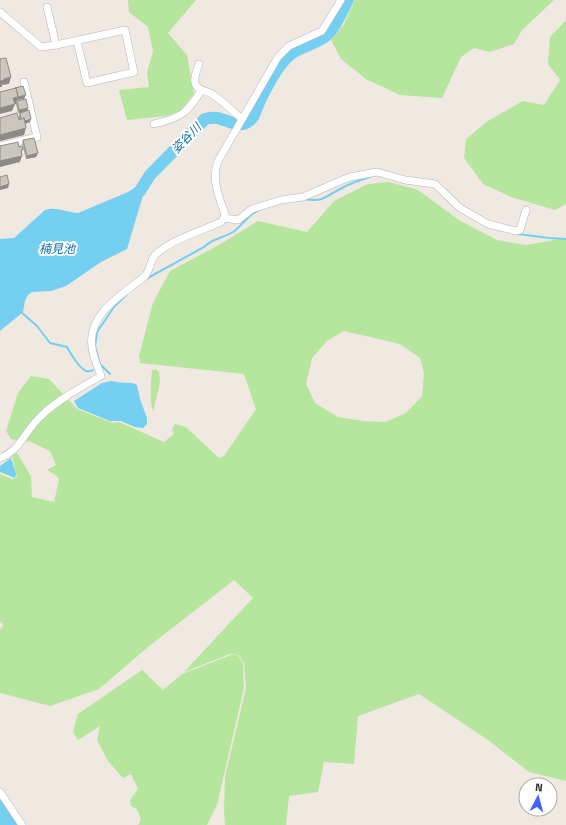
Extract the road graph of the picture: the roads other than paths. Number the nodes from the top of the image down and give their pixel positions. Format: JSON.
{"nodes":[{"id":1,"x":341,"y":0,"type":"edge"},
{"id":2,"x":48,"y":7,"type":"dead end"},
{"id":3,"x":0,"y":12,"type":"edge"},
{"id":4,"x":77,"y":41,"type":"junction"},
{"id":5,"x":56,"y":45,"type":"junction"},
{"id":6,"x":199,"y":64,"type":"dead end"},
{"id":7,"x":24,"y":82,"type":"dead end"},
{"id":8,"x":202,"y":91,"type":"junction"},
{"id":9,"x":241,"y":120,"type":"junction"},
{"id":10,"x":154,"y":124,"type":"dead end"},
{"id":11,"x":0,"y":146,"type":"edge"},
{"id":12,"x":526,"y":210,"type":"dead end"},
{"id":13,"x":224,"y":218,"type":"junction"},
{"id":14,"x":0,"y":458,"type":"edge"},
{"id":15,"x":0,"y":792,"type":"edge"},
{"id":16,"x":22,"y":825,"type":"edge"}],
"edges":[{"from":1,"to":9,"type":"street"},
{"from":2,"to":5,"type":"street"},
{"from":3,"to":5,"type":"street"},
{"from":4,"to":4,"type":"street"},
{"from":4,"to":5,"type":"street"},
{"from":6,"to":8,"type":"street"},
{"from":7,"to":11,"type":"street"},
{"from":8,"to":9,"type":"street"},
{"from":8,"to":10,"type":"street"},
{"from":9,"to":13,"type":"street"},
{"from":12,"to":13,"type":"street"},
{"from":13,"to":14,"type":"street"},
{"from":15,"to":16,"type":"street"}]}
